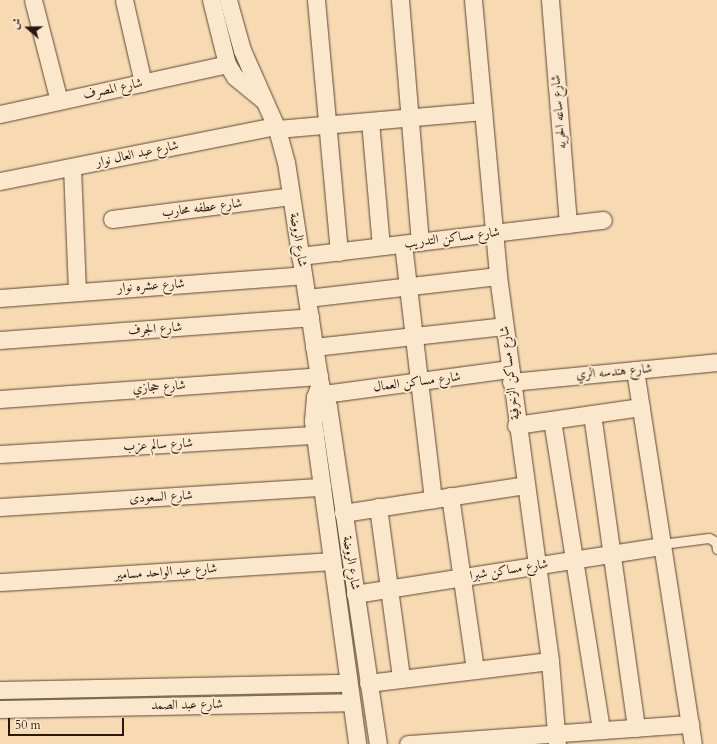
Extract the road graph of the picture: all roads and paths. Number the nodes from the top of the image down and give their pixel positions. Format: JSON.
{"nodes":[{"id":1,"x":33,"y":0,"type":"edge"},
{"id":2,"x":124,"y":0,"type":"edge"},
{"id":3,"x":211,"y":0,"type":"edge"},
{"id":4,"x":228,"y":0,"type":"edge"},
{"id":5,"x":316,"y":0,"type":"edge"},
{"id":6,"x":400,"y":0,"type":"edge"},
{"id":7,"x":473,"y":0,"type":"edge"},
{"id":8,"x":550,"y":0,"type":"edge"},
{"id":9,"x":227,"y":64,"type":"junction"},
{"id":10,"x":144,"y":83,"type":"junction"},
{"id":11,"x":262,"y":99,"type":"junction"},
{"id":12,"x":59,"y":101,"type":"junction"},
{"id":13,"x":483,"y":111,"type":"junction"},
{"id":14,"x":0,"y":114,"type":"edge"},
{"id":15,"x":410,"y":117,"type":"junction"},
{"id":16,"x":370,"y":121,"type":"junction"},
{"id":17,"x":328,"y":125,"type":"junction"},
{"id":18,"x":276,"y":128,"type":"junction"},
{"id":19,"x":72,"y":167,"type":"junction"},
{"id":20,"x":0,"y":181,"type":"edge"},
{"id":21,"x":291,"y":196,"type":"junction"},
{"id":22,"x":112,"y":219,"type":"dead end"},
{"id":23,"x":603,"y":220,"type":"dead end"},
{"id":24,"x":568,"y":224,"type":"junction"},
{"id":25,"x":494,"y":233,"type":"junction"},
{"id":26,"x":420,"y":242,"type":"junction"},
{"id":27,"x":402,"y":244,"type":"junction"},
{"id":28,"x":381,"y":246,"type":"junction"},
{"id":29,"x":339,"y":252,"type":"junction"},
{"id":30,"x":300,"y":256,"type":"junction"},
{"id":31,"x":303,"y":274,"type":"junction"},
{"id":32,"x":498,"y":276,"type":"junction"},
{"id":33,"x":408,"y":287,"type":"junction"},
{"id":34,"x":77,"y":292,"type":"junction"},
{"id":35,"x":0,"y":298,"type":"edge"},
{"id":36,"x":307,"y":298,"type":"junction"},
{"id":37,"x":310,"y":317,"type":"junction"},
{"id":38,"x":504,"y":326,"type":"junction"},
{"id":39,"x":414,"y":336,"type":"junction"},
{"id":40,"x":0,"y":340,"type":"edge"},
{"id":41,"x":314,"y":347,"type":"junction"},
{"id":42,"x":717,"y":362,"type":"edge"},
{"id":43,"x":635,"y":370,"type":"junction"},
{"id":44,"x":510,"y":376,"type":"junction"},
{"id":45,"x":419,"y":381,"type":"junction"},
{"id":46,"x":321,"y":385,"type":"junction"},
{"id":47,"x":0,"y":399,"type":"edge"},
{"id":48,"x":641,"y":407,"type":"junction"},
{"id":49,"x":592,"y":414,"type":"junction"},
{"id":50,"x":552,"y":420,"type":"junction"},
{"id":51,"x":516,"y":425,"type":"junction"},
{"id":52,"x":315,"y":435,"type":"junction"},
{"id":53,"x":0,"y":454,"type":"edge"},
{"id":54,"x":525,"y":485,"type":"junction"},
{"id":55,"x":322,"y":487,"type":"junction"},
{"id":56,"x":450,"y":496,"type":"junction"},
{"id":57,"x":433,"y":499,"type":"junction"},
{"id":58,"x":0,"y":507,"type":"edge"},
{"id":59,"x":378,"y":507,"type":"junction"},
{"id":60,"x":343,"y":513,"type":"junction"},
{"id":61,"x":662,"y":545,"type":"junction"},
{"id":62,"x":717,"y":549,"type":"edge"},
{"id":63,"x":612,"y":554,"type":"junction"},
{"id":64,"x":574,"y":560,"type":"junction"},
{"id":65,"x":332,"y":561,"type":"junction"},
{"id":66,"x":538,"y":566,"type":"junction"},
{"id":67,"x":462,"y":578,"type":"junction"},
{"id":68,"x":0,"y":582,"type":"edge"},
{"id":69,"x":389,"y":589,"type":"junction"},
{"id":70,"x":355,"y":594,"type":"junction"},
{"id":71,"x":550,"y":661,"type":"junction"},
{"id":72,"x":475,"y":670,"type":"junction"},
{"id":73,"x":401,"y":678,"type":"junction"},
{"id":74,"x":368,"y":682,"type":"junction"},
{"id":75,"x":348,"y":683,"type":"junction"},
{"id":76,"x":0,"y":690,"type":"edge"},
{"id":77,"x":351,"y":702,"type":"junction"},
{"id":78,"x":0,"y":709,"type":"edge"},
{"id":79,"x":690,"y":724,"type":"junction"},
{"id":80,"x":636,"y":728,"type":"junction"},
{"id":81,"x":601,"y":730,"type":"junction"},
{"id":82,"x":557,"y":739,"type":"edge"},
{"id":83,"x":357,"y":744,"type":"edge"},
{"id":84,"x":378,"y":744,"type":"edge"},
{"id":85,"x":408,"y":744,"type":"edge"},
{"id":86,"x":693,"y":744,"type":"edge"}],
"edges":[{"from":1,"to":12,"type":"street"},
{"from":2,"to":10,"type":"street"},
{"from":3,"to":9,"type":"street","name":"شارع الروضة"},
{"from":4,"to":11,"type":"street","name":"شارع الروضة"},
{"from":5,"to":17,"type":"street"},
{"from":6,"to":15,"type":"street"},
{"from":7,"to":13,"type":"street","name":"شارع مساكن الزخرفية"},
{"from":8,"to":24,"type":"street","name":"شارع ساعه الحريه"},
{"from":9,"to":10,"type":"street","name":"شارع المصرف"},
{"from":9,"to":11,"type":"street","name":"شارع الروضة"},
{"from":10,"to":12,"type":"street","name":"شارع المصرف"},
{"from":11,"to":18,"type":"street","name":"شارع الروضة"},
{"from":12,"to":14,"type":"street","name":"شارع المصرف"},
{"from":13,"to":15,"type":"street","name":"شارع عبد العال نوار"},
{"from":13,"to":25,"type":"street","name":"شارع مساكن الزخرفية"},
{"from":15,"to":16,"type":"street","name":"شارع عبد العال نوار"},
{"from":15,"to":26,"type":"street"},
{"from":16,"to":17,"type":"street","name":"شارع عبد العال نوار"},
{"from":16,"to":28,"type":"street"},
{"from":17,"to":18,"type":"street","name":"شارع عبد العال نوار"},
{"from":17,"to":29,"type":"street"},
{"from":18,"to":19,"type":"street","name":"شارع عبد العال نوار"},
{"from":18,"to":21,"type":"street","name":"شارع الروضة"},
{"from":19,"to":20,"type":"street","name":"شارع عبد العال نوار"},
{"from":19,"to":34,"type":"street"},
{"from":21,"to":22,"type":"street","name":"شارع عطفه محارب"},
{"from":21,"to":30,"type":"street","name":"شارع الروضة"},
{"from":23,"to":24,"type":"street","name":"شارع مساكن التدريب"},
{"from":24,"to":25,"type":"street","name":"شارع مساكن التدريب"},
{"from":25,"to":26,"type":"street","name":"شارع مساكن التدريب"},
{"from":25,"to":32,"type":"street","name":"شارع مساكن الزخرفية"},
{"from":26,"to":27,"type":"street","name":"شارع مساكن التدريب"},
{"from":27,"to":28,"type":"street","name":"شارع مساكن التدريب"},
{"from":27,"to":33,"type":"street"},
{"from":28,"to":29,"type":"street","name":"شارع مساكن التدريب"},
{"from":29,"to":30,"type":"street","name":"شارع مساكن التدريب"},
{"from":30,"to":31,"type":"street","name":"شارع الروضة"},
{"from":31,"to":34,"type":"street","name":"شارع عشره نوار"},
{"from":31,"to":36,"type":"street","name":"شارع الروضة"},
{"from":32,"to":33,"type":"street"},
{"from":32,"to":38,"type":"street","name":"شارع مساكن الزخرفية"},
{"from":33,"to":36,"type":"street"},
{"from":33,"to":39,"type":"street"},
{"from":34,"to":35,"type":"street","name":"شارع عشره نوار"},
{"from":36,"to":37,"type":"street","name":"شارع الروضة"},
{"from":37,"to":40,"type":"street","name":"شارع الجرف"},
{"from":37,"to":41,"type":"street","name":"شارع الروضة"},
{"from":38,"to":39,"type":"street"},
{"from":38,"to":44,"type":"street","name":"شارع مساكن الزخرفية"},
{"from":39,"to":41,"type":"street"},
{"from":39,"to":45,"type":"street"},
{"from":41,"to":46,"type":"street","name":"شارع الروضة"},
{"from":42,"to":43,"type":"street","name":"شارع هندسه الري"},
{"from":43,"to":44,"type":"street","name":"شارع هندسه الري"},
{"from":43,"to":48,"type":"street"},
{"from":44,"to":45,"type":"street","name":"شارع مساكن العمال"},
{"from":44,"to":51,"type":"street","name":"شارع مساكن الزخرفية"},
{"from":45,"to":46,"type":"street","name":"شارع مساكن العمال"},
{"from":45,"to":57,"type":"street"},
{"from":46,"to":47,"type":"street","name":"شارع حجازي"},
{"from":46,"to":52,"type":"street","name":"شارع الروضة"},
{"from":46,"to":60,"type":"street","name":"شارع الروضة"},
{"from":48,"to":49,"type":"street"},
{"from":48,"to":61,"type":"street"},
{"from":49,"to":50,"type":"street"},
{"from":49,"to":63,"type":"street"},
{"from":50,"to":51,"type":"street"},
{"from":50,"to":64,"type":"street"},
{"from":51,"to":54,"type":"street","name":"شارع مساكن الزخرفية"},
{"from":52,"to":53,"type":"street","name":"شارع سالم عزب"},
{"from":52,"to":55,"type":"street","name":"شارع الروضة"},
{"from":54,"to":56,"type":"street"},
{"from":54,"to":66,"type":"street","name":"شارع مساكن الزخرفية"},
{"from":55,"to":58,"type":"street","name":"شارع السعودى"},
{"from":55,"to":65,"type":"street","name":"شارع الروضة"},
{"from":56,"to":57,"type":"street"},
{"from":56,"to":67,"type":"street"},
{"from":57,"to":59,"type":"street"},
{"from":59,"to":60,"type":"street"},
{"from":59,"to":69,"type":"street"},
{"from":60,"to":70,"type":"street","name":"شارع الروضة"},
{"from":61,"to":62,"type":"lane"},
{"from":61,"to":63,"type":"street","name":"شارع مساكن شبرا"},
{"from":61,"to":79,"type":"street"},
{"from":63,"to":64,"type":"street","name":"شارع مساكن شبرا"},
{"from":63,"to":80,"type":"street"},
{"from":64,"to":66,"type":"street","name":"شارع مساكن شبرا"},
{"from":64,"to":81,"type":"street"},
{"from":65,"to":68,"type":"street","name":"شارع عبد الواحد مسامير"},
{"from":65,"to":75,"type":"street","name":"شارع الروضة"},
{"from":66,"to":67,"type":"street","name":"شارع مساكن شبرا"},
{"from":66,"to":71,"type":"street","name":"شارع مساكن الزخرفية"},
{"from":67,"to":69,"type":"street","name":"شارع مساكن شبرا"},
{"from":67,"to":72,"type":"street"},
{"from":69,"to":70,"type":"street","name":"شارع مساكن شبرا"},
{"from":69,"to":73,"type":"street"},
{"from":70,"to":74,"type":"street","name":"شارع الروضة"},
{"from":71,"to":72,"type":"street"},
{"from":71,"to":82,"type":"street","name":"شارع مساكن الزخرفية"},
{"from":72,"to":73,"type":"street"},
{"from":73,"to":74,"type":"street"},
{"from":74,"to":84,"type":"street","name":"شارع الروضة"},
{"from":75,"to":76,"type":"street","name":"شارع عبد الصمد"},
{"from":75,"to":77,"type":"street","name":"شارع الروضة"},
{"from":77,"to":78,"type":"street","name":"شارع عبد الصمد"},
{"from":77,"to":83,"type":"street","name":"شارع الروضة"},
{"from":79,"to":80,"type":"street"},
{"from":79,"to":86,"type":"street"},
{"from":80,"to":81,"type":"street"},
{"from":81,"to":82,"type":"street"},
{"from":82,"to":85,"type":"street"}]}
